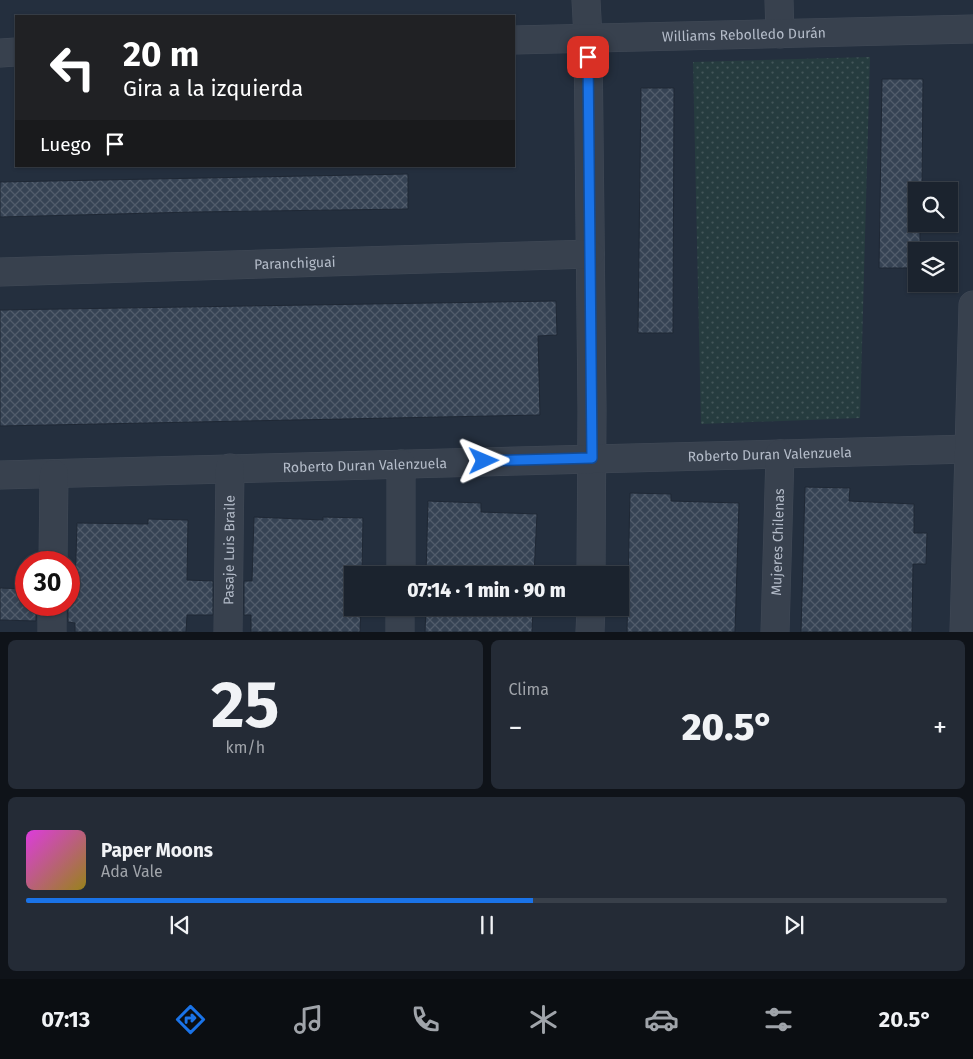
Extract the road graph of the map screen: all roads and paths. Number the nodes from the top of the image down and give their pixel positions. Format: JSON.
{"nodes":[{"id":1,"x":586,"y":0,"type":"edge"},
{"id":2,"x":779,"y":0,"type":"edge"},
{"id":3,"x":973,"y":29,"type":"edge"},
{"id":4,"x":780,"y":34,"type":"junction"},
{"id":5,"x":588,"y":38,"type":"junction"},
{"id":6,"x":515,"y":40,"type":"edge"},
{"id":7,"x":15,"y":52,"type":"edge"},
{"id":8,"x":0,"y":53,"type":"edge"},
{"id":9,"x":590,"y":254,"type":"junction"},
{"id":10,"x":0,"y":272,"type":"edge"},
{"id":11,"x":973,"y":305,"type":"edge"},
{"id":12,"x":971,"y":416,"type":"edge"},
{"id":13,"x":969,"y":449,"type":"junction"},
{"id":14,"x":780,"y":454,"type":"junction"},
{"id":15,"x":592,"y":458,"type":"junction"},
{"id":16,"x":401,"y":464,"type":"junction"},
{"id":17,"x":230,"y":468,"type":"junction"},
{"id":18,"x":54,"y":474,"type":"junction"},
{"id":19,"x":0,"y":475,"type":"edge"},
{"id":20,"x":53,"y":551,"type":"edge"},
{"id":21,"x":400,"y":566,"type":"edge"},
{"id":22,"x":591,"y":566,"type":"edge"},
{"id":23,"x":969,"y":592,"type":"edge"},
{"id":24,"x":52,"y":616,"type":"edge"},
{"id":25,"x":400,"y":616,"type":"edge"},
{"id":26,"x":590,"y":616,"type":"edge"},
{"id":27,"x":52,"y":632,"type":"edge"},
{"id":28,"x":228,"y":632,"type":"edge"},
{"id":29,"x":400,"y":632,"type":"edge"},
{"id":30,"x":590,"y":632,"type":"edge"},
{"id":31,"x":775,"y":632,"type":"edge"},
{"id":32,"x":964,"y":632,"type":"edge"}],
"edges":[{"from":1,"to":5,"type":"street"},
{"from":2,"to":4,"type":"street"},
{"from":3,"to":4,"type":"street","name":"Williams Rebolledo Durán"},
{"from":4,"to":5,"type":"street","name":"Williams Rebolledo Durán"},
{"from":5,"to":6,"type":"street","name":"Williams Rebolledo Durán"},
{"from":5,"to":9,"type":"street"},
{"from":7,"to":8,"type":"street"},
{"from":9,"to":10,"type":"street","name":"Paranchiguai"},
{"from":9,"to":15,"type":"street"},
{"from":11,"to":12,"type":"street"},
{"from":12,"to":13,"type":"street"},
{"from":13,"to":14,"type":"street","name":"Roberto Duran Valenzuela"},
{"from":13,"to":23,"type":"street"},
{"from":14,"to":15,"type":"street","name":"Roberto Duran Valenzuela"},
{"from":14,"to":31,"type":"street","name":"Mujeres Chilenas"},
{"from":15,"to":16,"type":"street","name":"Roberto Duran Valenzuela"},
{"from":15,"to":22,"type":"street"},
{"from":16,"to":17,"type":"street","name":"Roberto Duran Valenzuela"},
{"from":16,"to":21,"type":"street"},
{"from":17,"to":18,"type":"street","name":"Roberto Duran Valenzuela"},
{"from":17,"to":28,"type":"street","name":"Pasaje Luis Braile"},
{"from":18,"to":19,"type":"street","name":"Roberto Duran Valenzuela"},
{"from":18,"to":20,"type":"street"},
{"from":23,"to":32,"type":"street"},
{"from":24,"to":27,"type":"street"},
{"from":25,"to":29,"type":"street"},
{"from":26,"to":30,"type":"street"}]}
